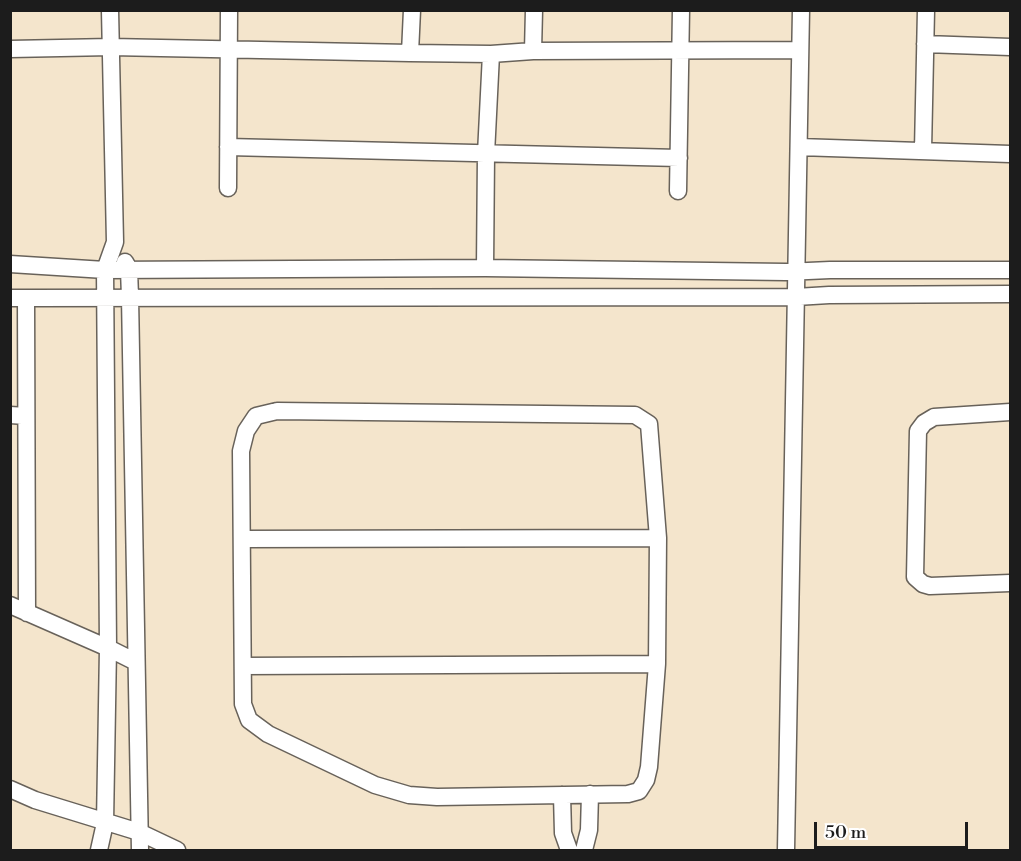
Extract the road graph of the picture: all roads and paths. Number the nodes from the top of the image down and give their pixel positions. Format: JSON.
{"nodes":[{"id":1,"x":110,"y":10,"type":"edge"},
{"id":2,"x":229,"y":10,"type":"edge"},
{"id":3,"x":412,"y":10,"type":"edge"},
{"id":4,"x":534,"y":10,"type":"edge"},
{"id":5,"x":681,"y":10,"type":"edge"},
{"id":6,"x":801,"y":10,"type":"edge"},
{"id":7,"x":926,"y":10,"type":"edge"},
{"id":8,"x":925,"y":44,"type":"junction"},
{"id":9,"x":111,"y":47,"type":"junction"},
{"id":10,"x":1011,"y":47,"type":"edge"},
{"id":11,"x":10,"y":49,"type":"edge"},
{"id":12,"x":230,"y":50,"type":"junction"},
{"id":13,"x":801,"y":50,"type":"junction"},
{"id":14,"x":533,"y":51,"type":"junction"},
{"id":15,"x":681,"y":51,"type":"junction"},
{"id":16,"x":410,"y":53,"type":"junction"},
{"id":17,"x":491,"y":54,"type":"junction"},
{"id":18,"x":228,"y":147,"type":"junction"},
{"id":19,"x":799,"y":147,"type":"junction"},
{"id":20,"x":923,"y":150,"type":"junction"},
{"id":21,"x":486,"y":154,"type":"junction"},
{"id":22,"x":1011,"y":154,"type":"edge"},
{"id":23,"x":679,"y":158,"type":"junction"},
{"id":24,"x":228,"y":188,"type":"dead end"},
{"id":25,"x":678,"y":191,"type":"dead end"},
{"id":26,"x":115,"y":242,"type":"junction"},
{"id":27,"x":10,"y":264,"type":"edge"},
{"id":28,"x":485,"y":268,"type":"junction"},
{"id":29,"x":129,"y":269,"type":"junction"},
{"id":30,"x":105,"y":270,"type":"junction"},
{"id":31,"x":1011,"y":270,"type":"edge"},
{"id":32,"x":797,"y":271,"type":"junction"},
{"id":33,"x":1011,"y":294,"type":"edge"},
{"id":34,"x":104,"y":297,"type":"junction"},
{"id":35,"x":130,"y":297,"type":"junction"},
{"id":36,"x":796,"y":297,"type":"junction"},
{"id":37,"x":18,"y":298,"type":"edge"},
{"id":38,"x":1011,"y":412,"type":"edge"},
{"id":39,"x":18,"y":416,"type":"edge"},
{"id":40,"x":242,"y":538,"type":"junction"},
{"id":41,"x":658,"y":538,"type":"junction"},
{"id":42,"x":1011,"y":583,"type":"edge"},
{"id":43,"x":10,"y":605,"type":"edge"},
{"id":44,"x":27,"y":613,"type":"junction"},
{"id":45,"x":108,"y":648,"type":"junction"},
{"id":46,"x":136,"y":662,"type":"junction"},
{"id":47,"x":657,"y":664,"type":"junction"},
{"id":48,"x":243,"y":666,"type":"junction"},
{"id":49,"x":10,"y":789,"type":"edge"},
{"id":50,"x":590,"y":794,"type":"junction"},
{"id":51,"x":562,"y":795,"type":"junction"},
{"id":52,"x":105,"y":823,"type":"junction"},
{"id":53,"x":139,"y":832,"type":"junction"},
{"id":54,"x":99,"y":850,"type":"edge"},
{"id":55,"x":140,"y":850,"type":"edge"},
{"id":56,"x":177,"y":850,"type":"edge"},
{"id":57,"x":569,"y":850,"type":"edge"},
{"id":58,"x":584,"y":850,"type":"edge"},
{"id":59,"x":786,"y":850,"type":"edge"}],
"edges":[{"from":1,"to":9,"type":"street"},
{"from":2,"to":12,"type":"street"},
{"from":3,"to":16,"type":"street"},
{"from":4,"to":14,"type":"street"},
{"from":5,"to":15,"type":"street"},
{"from":6,"to":13,"type":"street"},
{"from":7,"to":8,"type":"street"},
{"from":8,"to":10,"type":"street"},
{"from":8,"to":20,"type":"street"},
{"from":9,"to":11,"type":"street"},
{"from":9,"to":12,"type":"street"},
{"from":9,"to":26,"type":"street"},
{"from":12,"to":16,"type":"street"},
{"from":12,"to":18,"type":"street"},
{"from":13,"to":15,"type":"street"},
{"from":13,"to":19,"type":"street"},
{"from":14,"to":15,"type":"street"},
{"from":14,"to":17,"type":"street"},
{"from":15,"to":23,"type":"street"},
{"from":16,"to":17,"type":"street"},
{"from":17,"to":21,"type":"street"},
{"from":18,"to":21,"type":"street"},
{"from":18,"to":24,"type":"street"},
{"from":19,"to":20,"type":"street"},
{"from":19,"to":32,"type":"street"},
{"from":20,"to":22,"type":"street"},
{"from":21,"to":23,"type":"street"},
{"from":21,"to":28,"type":"street"},
{"from":23,"to":25,"type":"street"},
{"from":26,"to":29,"type":"street"},
{"from":26,"to":30,"type":"street"},
{"from":27,"to":30,"type":"street"},
{"from":28,"to":29,"type":"street"},
{"from":28,"to":32,"type":"street"},
{"from":29,"to":30,"type":"street"},
{"from":29,"to":35,"type":"street"},
{"from":30,"to":34,"type":"street"},
{"from":31,"to":32,"type":"street"},
{"from":32,"to":36,"type":"street"},
{"from":33,"to":36,"type":"street"},
{"from":34,"to":35,"type":"street"},
{"from":34,"to":37,"type":"street"},
{"from":34,"to":45,"type":"street"},
{"from":35,"to":36,"type":"street"},
{"from":35,"to":46,"type":"street"},
{"from":36,"to":59,"type":"street"},
{"from":37,"to":39,"type":"street"},
{"from":38,"to":42,"type":"street"},
{"from":39,"to":44,"type":"street"},
{"from":40,"to":41,"type":"street"},
{"from":40,"to":41,"type":"street"},
{"from":40,"to":48,"type":"street"},
{"from":41,"to":47,"type":"street"},
{"from":43,"to":44,"type":"street"},
{"from":44,"to":45,"type":"street"},
{"from":45,"to":46,"type":"street"},
{"from":45,"to":52,"type":"street"},
{"from":46,"to":53,"type":"street"},
{"from":47,"to":48,"type":"street"},
{"from":47,"to":50,"type":"street"},
{"from":48,"to":51,"type":"street"},
{"from":49,"to":52,"type":"street"},
{"from":50,"to":51,"type":"street"},
{"from":50,"to":58,"type":"street"},
{"from":51,"to":57,"type":"street"},
{"from":52,"to":53,"type":"street"},
{"from":52,"to":54,"type":"street"},
{"from":53,"to":55,"type":"street"},
{"from":53,"to":56,"type":"street"}]}
